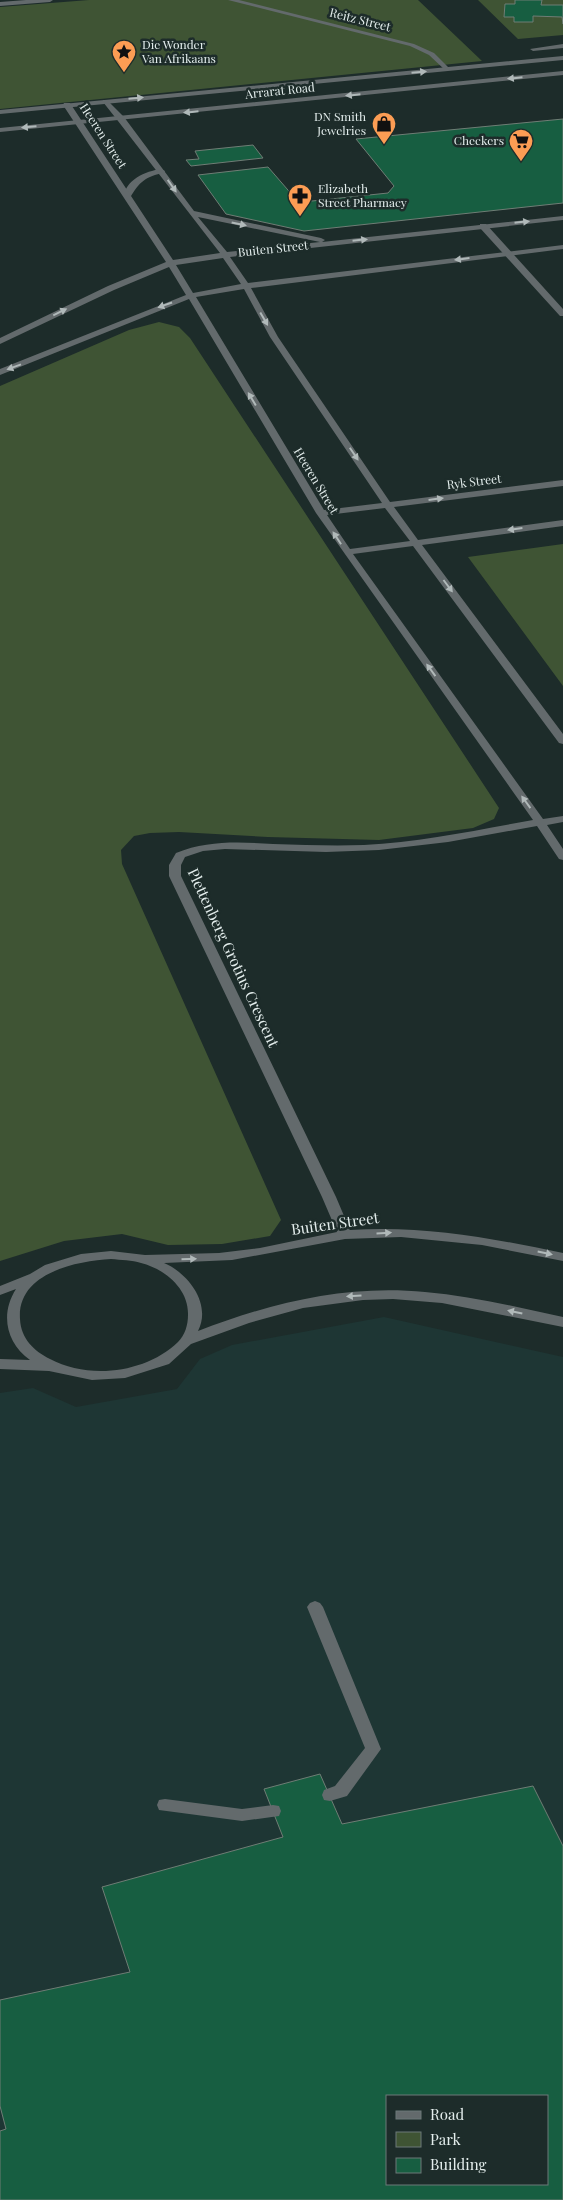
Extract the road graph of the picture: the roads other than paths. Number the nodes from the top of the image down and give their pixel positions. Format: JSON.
{"nodes":[{"id":1,"x":50,"y":0,"type":"edge"},
{"id":2,"x":231,"y":0,"type":"edge"},
{"id":3,"x":0,"y":4,"type":"edge"},
{"id":4,"x":563,"y":46,"type":"edge"},
{"id":5,"x":533,"y":48,"type":"dead end"},
{"id":6,"x":563,"y":58,"type":"edge"},
{"id":7,"x":460,"y":68,"type":"junction"},
{"id":8,"x":444,"y":69,"type":"junction"},
{"id":9,"x":563,"y":73,"type":"edge"},
{"id":10,"x":475,"y":83,"type":"junction"},
{"id":11,"x":455,"y":85,"type":"junction"},
{"id":12,"x":105,"y":101,"type":"junction"},
{"id":13,"x":67,"y":105,"type":"junction"},
{"id":14,"x":0,"y":112,"type":"edge"},
{"id":15,"x":122,"y":119,"type":"junction"},
{"id":16,"x":80,"y":123,"type":"junction"},
{"id":17,"x":0,"y":130,"type":"edge"},
{"id":18,"x":162,"y":171,"type":"junction"},
{"id":19,"x":127,"y":196,"type":"junction"},
{"id":20,"x":191,"y":213,"type":"junction"},
{"id":21,"x":563,"y":218,"type":"edge"},
{"id":22,"x":484,"y":226,"type":"junction"},
{"id":23,"x":336,"y":242,"type":"junction"},
{"id":24,"x":563,"y":247,"type":"edge"},
{"id":25,"x":508,"y":253,"type":"junction"},
{"id":26,"x":224,"y":254,"type":"junction"},
{"id":27,"x":171,"y":263,"type":"junction"},
{"id":28,"x":246,"y":286,"type":"junction"},
{"id":29,"x":190,"y":296,"type":"junction"},
{"id":30,"x":563,"y":314,"type":"edge"},
{"id":31,"x":0,"y":341,"type":"edge"},
{"id":32,"x":0,"y":372,"type":"edge"},
{"id":33,"x":563,"y":483,"type":"edge"},
{"id":34,"x":388,"y":505,"type":"junction"},
{"id":35,"x":322,"y":514,"type":"junction"},
{"id":36,"x":563,"y":523,"type":"edge"},
{"id":37,"x":416,"y":542,"type":"junction"},
{"id":38,"x":347,"y":552,"type":"junction"},
{"id":39,"x":563,"y":741,"type":"edge"},
{"id":40,"x":563,"y":819,"type":"edge"},
{"id":41,"x":540,"y":822,"type":"junction"},
{"id":42,"x":563,"y":857,"type":"edge"},
{"id":43,"x":344,"y":1236,"type":"junction"},
{"id":44,"x":563,"y":1257,"type":"edge"},
{"id":45,"x":140,"y":1258,"type":"junction"},
{"id":46,"x":38,"y":1275,"type":"junction"},
{"id":47,"x":0,"y":1291,"type":"edge"},
{"id":48,"x":563,"y":1322,"type":"edge"},
{"id":49,"x":187,"y":1341,"type":"junction"},
{"id":50,"x":0,"y":1364,"type":"edge"},
{"id":51,"x":51,"y":1366,"type":"junction"},
{"id":52,"x":315,"y":1607,"type":"dead end"},
{"id":53,"x":330,"y":1795,"type":"dead end"},
{"id":54,"x":166,"y":1805,"type":"dead end"},
{"id":55,"x":273,"y":1811,"type":"dead end"}],
"edges":[{"from":1,"to":3,"type":"street"},
{"from":2,"to":8,"type":"street","name":"Reitz Street"},
{"from":4,"to":5,"type":"street"},
{"from":6,"to":7,"type":"street","name":"Arrarat Road"},
{"from":7,"to":8,"type":"street","name":"Arrarat Road"},
{"from":7,"to":10,"type":"street"},
{"from":8,"to":11,"type":"street","name":"Reitz Street"},
{"from":12,"to":8,"type":"street","name":"Arrarat Road","one_way":true},
{"from":9,"to":10,"type":"street","name":"Arrarat Road","one_way":true},
{"from":10,"to":11,"type":"street","name":"Arrarat Road"},
{"from":11,"to":15,"type":"street","name":"Arrarat Road","one_way":true},
{"from":12,"to":13,"type":"street","name":"Arrarat Road"},
{"from":12,"to":15,"type":"street","name":"Heeren Street"},
{"from":13,"to":14,"type":"street","name":"Arrarat Road"},
{"from":13,"to":16,"type":"street","name":"Heeren Street"},
{"from":15,"to":16,"type":"street","name":"Arrarat Road"},
{"from":15,"to":18,"type":"street","name":"Heeren Street"},
{"from":16,"to":17,"type":"street","name":"Arrarat Road","one_way":true},
{"from":16,"to":19,"type":"street","name":"Heeren Street"},
{"from":18,"to":19,"type":"street"},
{"from":18,"to":20,"type":"street","name":"Heeren Street","one_way":true},
{"from":19,"to":27,"type":"street","name":"Heeren Street"},
{"from":20,"to":23,"type":"street","one_way":true},
{"from":20,"to":26,"type":"street","name":"Heeren Street"},
{"from":22,"to":21,"type":"street","name":"Buiten Street","one_way":true},
{"from":23,"to":22,"type":"street","name":"Buiten Street","one_way":true},
{"from":22,"to":25,"type":"street"},
{"from":23,"to":26,"type":"street","name":"Buiten Street"},
{"from":24,"to":25,"type":"street"},
{"from":25,"to":28,"type":"street","one_way":true},
{"from":25,"to":30,"type":"street"},
{"from":26,"to":27,"type":"street","name":"Buiten Street"},
{"from":26,"to":28,"type":"street","name":"Heeren Street"},
{"from":27,"to":29,"type":"street","name":"Heeren Street"},
{"from":31,"to":27,"type":"street","name":"Buiten Street","one_way":true},
{"from":28,"to":29,"type":"street"},
{"from":28,"to":34,"type":"street","name":"Heeren Street","one_way":true},
{"from":29,"to":32,"type":"street","one_way":true},
{"from":35,"to":29,"type":"street","name":"Heeren Street","one_way":true},
{"from":34,"to":33,"type":"street","name":"Ryk Street","one_way":true},
{"from":34,"to":35,"type":"street","name":"Ryk Street"},
{"from":34,"to":37,"type":"street","name":"Heeren Street"},
{"from":38,"to":35,"type":"street","name":"Heeren Street","one_way":true},
{"from":36,"to":37,"type":"street","one_way":true},
{"from":37,"to":38,"type":"street"},
{"from":37,"to":39,"type":"street","name":"Heeren Street","one_way":true},
{"from":41,"to":38,"type":"street","name":"Heeren Street","one_way":true},
{"from":40,"to":41,"type":"street","name":"Plettenberg Grotius Crescent"},
{"from":41,"to":42,"type":"street","name":"Heeren Street"},
{"from":41,"to":43,"type":"street","name":"Plettenberg Grotius Crescent"},
{"from":43,"to":44,"type":"street","name":"Buiten Street","one_way":true},
{"from":45,"to":43,"type":"street","name":"Buiten Street","one_way":true},
{"from":45,"to":46,"type":"street"},
{"from":45,"to":49,"type":"street"},
{"from":46,"to":47,"type":"street"},
{"from":46,"to":51,"type":"street"},
{"from":48,"to":49,"type":"street","one_way":true},
{"from":49,"to":51,"type":"street"},
{"from":50,"to":51,"type":"street"},
{"from":52,"to":53,"type":"street"},
{"from":54,"to":55,"type":"street"}]}
